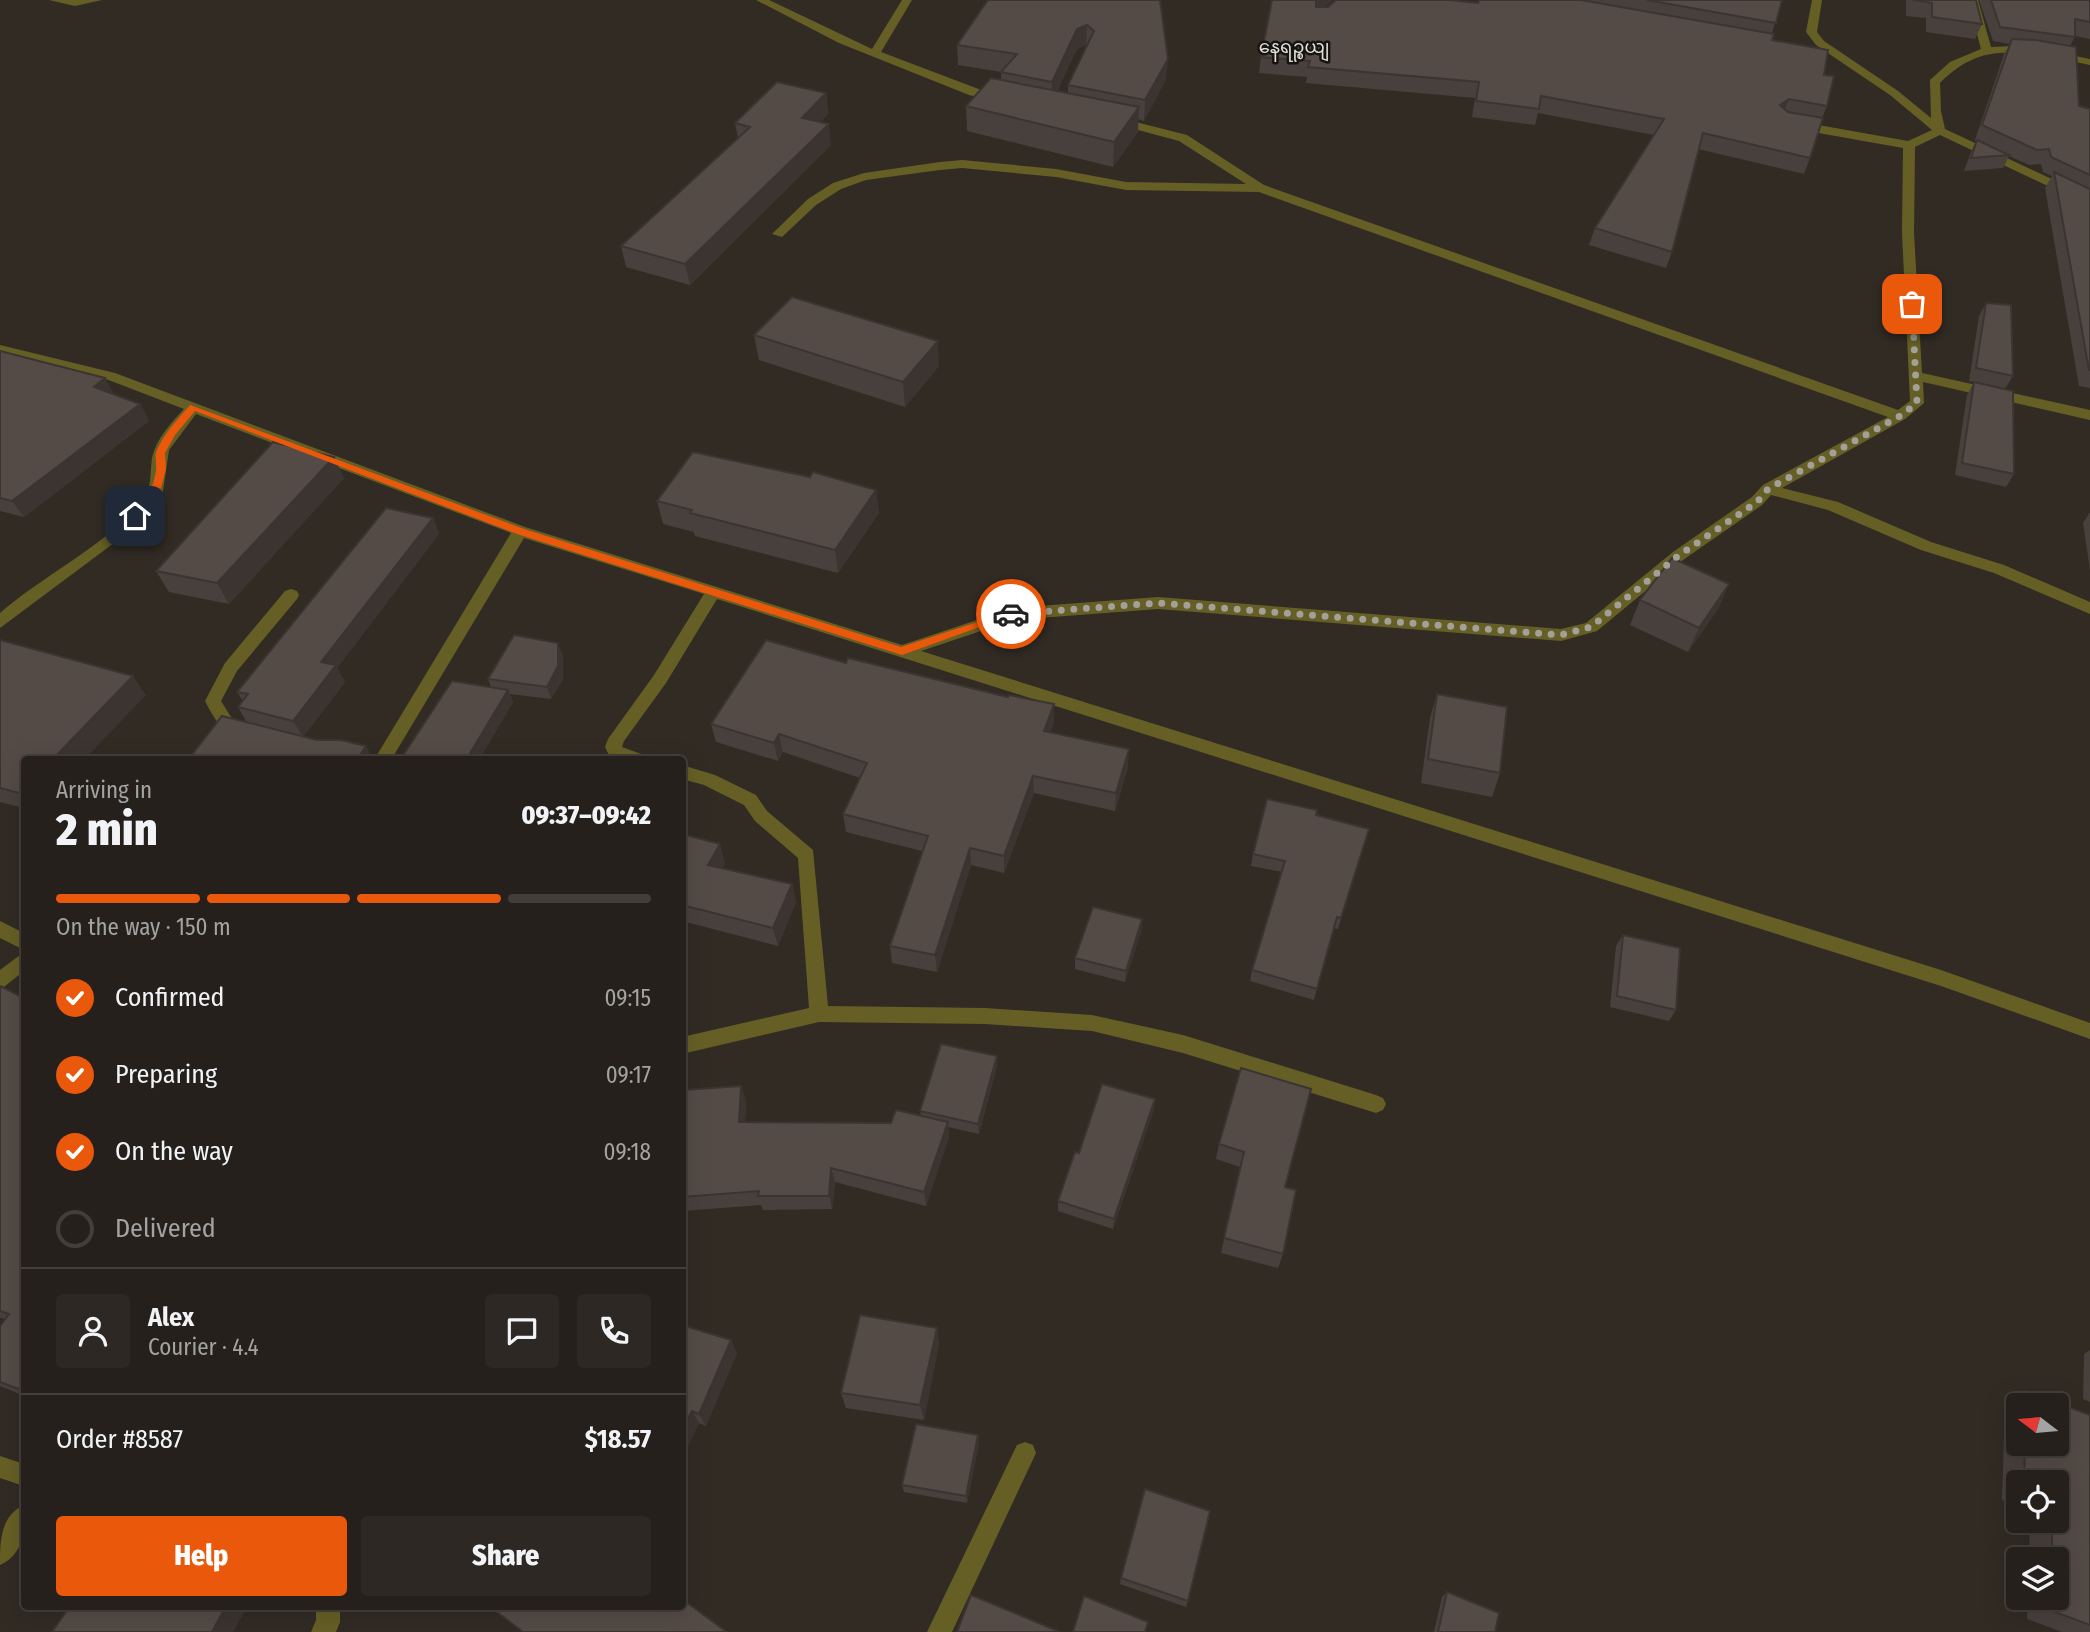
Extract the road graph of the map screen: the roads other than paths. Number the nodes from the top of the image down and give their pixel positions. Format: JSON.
{"nodes":[{"id":1,"x":54,"y":0,"type":"edge"},
{"id":2,"x":97,"y":0,"type":"edge"},
{"id":3,"x":761,"y":0,"type":"edge"},
{"id":4,"x":907,"y":0,"type":"edge"},
{"id":5,"x":1817,"y":0,"type":"edge"},
{"id":6,"x":1973,"y":0,"type":"edge"},
{"id":7,"x":1986,"y":48,"type":"junction"},
{"id":8,"x":1813,"y":52,"type":"edge"},
{"id":9,"x":874,"y":54,"type":"junction"},
{"id":10,"x":1840,"y":57,"type":"junction"},
{"id":11,"x":2090,"y":62,"type":"edge"},
{"id":12,"x":1009,"y":101,"type":"edge"},
{"id":13,"x":1107,"y":120,"type":"edge"},
{"id":14,"x":1782,"y":122,"type":"edge"},
{"id":15,"x":1940,"y":131,"type":"junction"},
{"id":16,"x":1909,"y":145,"type":"junction"},
{"id":17,"x":1260,"y":188,"type":"junction"},
{"id":18,"x":2090,"y":202,"type":"edge"},
{"id":19,"x":778,"y":233,"type":"dead end"},
{"id":20,"x":0,"y":349,"type":"edge"},
{"id":21,"x":1916,"y":376,"type":"junction"},
{"id":22,"x":194,"y":407,"type":"junction"},
{"id":23,"x":2090,"y":415,"type":"edge"},
{"id":24,"x":1900,"y":416,"type":"junction"},
{"id":25,"x":1768,"y":489,"type":"junction"},
{"id":26,"x":520,"y":531,"type":"junction"},
{"id":27,"x":713,"y":592,"type":"junction"},
{"id":28,"x":291,"y":595,"type":"dead end"},
{"id":29,"x":2090,"y":608,"type":"edge"},
{"id":30,"x":0,"y":622,"type":"edge"},
{"id":31,"x":902,"y":651,"type":"junction"},
{"id":32,"x":252,"y":733,"type":"edge"},
{"id":33,"x":385,"y":756,"type":"edge"},
{"id":34,"x":627,"y":756,"type":"edge"},
{"id":35,"x":686,"y":773,"type":"edge"},
{"id":36,"x":0,"y":929,"type":"edge"},
{"id":37,"x":21,"y":940,"type":"edge"},
{"id":38,"x":21,"y":963,"type":"edge"},
{"id":39,"x":0,"y":982,"type":"edge"},
{"id":40,"x":818,"y":1014,"type":"junction"},
{"id":41,"x":2090,"y":1031,"type":"edge"},
{"id":42,"x":686,"y":1045,"type":"edge"},
{"id":43,"x":1376,"y":1104,"type":"dead end"},
{"id":44,"x":1025,"y":1453,"type":"dead end"},
{"id":45,"x":0,"y":1467,"type":"edge"},
{"id":46,"x":21,"y":1474,"type":"edge"},
{"id":47,"x":21,"y":1522,"type":"edge"},
{"id":48,"x":0,"y":1553,"type":"edge"},
{"id":49,"x":939,"y":1632,"type":"edge"}],
"edges":[{"from":1,"to":2,"type":"street"},
{"from":3,"to":9,"type":"street"},
{"from":4,"to":9,"type":"street"},
{"from":5,"to":10,"type":"street"},
{"from":6,"to":7,"type":"street"},
{"from":7,"to":11,"type":"street"},
{"from":7,"to":15,"type":"street"},
{"from":8,"to":10,"type":"street"},
{"from":9,"to":12,"type":"street"},
{"from":10,"to":15,"type":"street"},
{"from":13,"to":17,"type":"street"},
{"from":14,"to":16,"type":"street"},
{"from":15,"to":16,"type":"street"},
{"from":15,"to":18,"type":"street"},
{"from":16,"to":21,"type":"street"},
{"from":17,"to":19,"type":"street"},
{"from":17,"to":24,"type":"street"},
{"from":20,"to":22,"type":"street"},
{"from":21,"to":23,"type":"street"},
{"from":21,"to":24,"type":"street"},
{"from":22,"to":26,"type":"street"},
{"from":22,"to":30,"type":"street"},
{"from":24,"to":25,"type":"street"},
{"from":25,"to":29,"type":"street"},
{"from":25,"to":31,"type":"street"},
{"from":26,"to":27,"type":"street"},
{"from":26,"to":33,"type":"street"},
{"from":27,"to":31,"type":"street"},
{"from":27,"to":34,"type":"street"},
{"from":28,"to":32,"type":"street"},
{"from":31,"to":41,"type":"street"},
{"from":35,"to":40,"type":"street"},
{"from":36,"to":37,"type":"street"},
{"from":38,"to":39,"type":"street"},
{"from":40,"to":42,"type":"street"},
{"from":40,"to":43,"type":"street"},
{"from":44,"to":49,"type":"street"},
{"from":45,"to":46,"type":"street"},
{"from":47,"to":48,"type":"street"}]}
